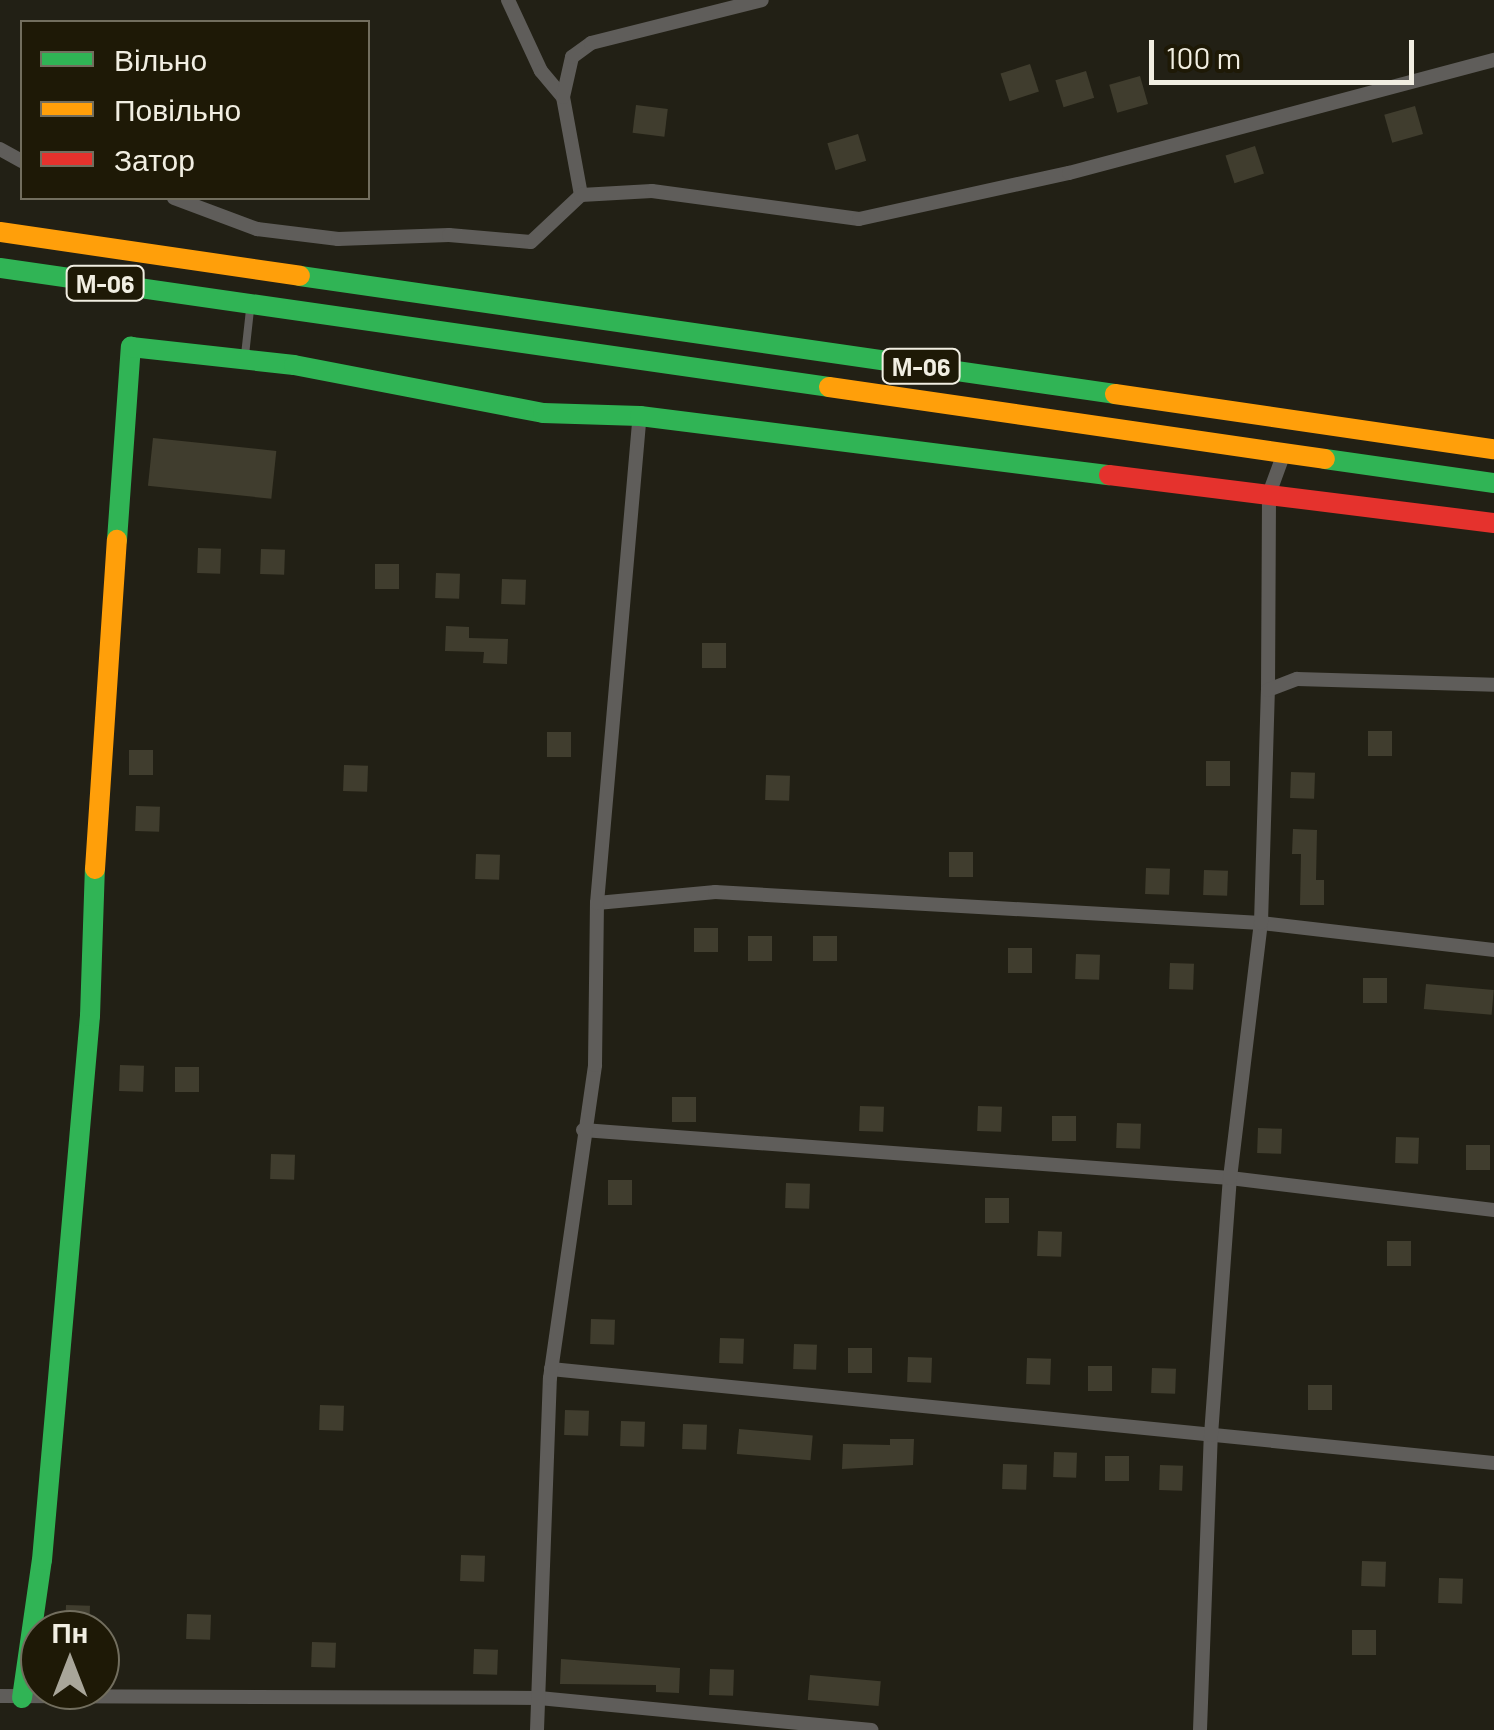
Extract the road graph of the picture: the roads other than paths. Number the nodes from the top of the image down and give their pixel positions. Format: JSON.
{"nodes":[{"id":1,"x":508,"y":0,"type":"edge"},
{"id":2,"x":762,"y":0,"type":"edge"},
{"id":3,"x":1494,"y":60,"type":"edge"},
{"id":4,"x":563,"y":97,"type":"junction"},
{"id":5,"x":581,"y":194,"type":"junction"},
{"id":6,"x":179,"y":200,"type":"edge"},
{"id":7,"x":0,"y":232,"type":"edge"},
{"id":8,"x":0,"y":268,"type":"edge"},
{"id":9,"x":250,"y":305,"type":"junction"},
{"id":10,"x":245,"y":360,"type":"junction"},
{"id":11,"x":640,"y":416,"type":"junction"},
{"id":12,"x":1494,"y":449,"type":"edge"},
{"id":13,"x":1284,"y":453,"type":"junction"},
{"id":14,"x":1494,"y":484,"type":"edge"},
{"id":15,"x":1268,"y":494,"type":"junction"},
{"id":16,"x":1494,"y":523,"type":"edge"},
{"id":17,"x":1494,"y":685,"type":"edge"},
{"id":18,"x":1268,"y":690,"type":"junction"},
{"id":19,"x":597,"y":903,"type":"junction"},
{"id":20,"x":1261,"y":923,"type":"junction"},
{"id":21,"x":1494,"y":950,"type":"edge"},
{"id":22,"x":582,"y":1130,"type":"junction"},
{"id":23,"x":1230,"y":1178,"type":"junction"},
{"id":24,"x":1494,"y":1210,"type":"edge"},
{"id":25,"x":550,"y":1369,"type":"junction"},
{"id":26,"x":1211,"y":1435,"type":"junction"},
{"id":27,"x":1494,"y":1463,"type":"edge"},
{"id":28,"x":35,"y":1610,"type":"edge"},
{"id":29,"x":120,"y":1698,"type":"edge"},
{"id":30,"x":539,"y":1698,"type":"junction"},
{"id":31,"x":537,"y":1730,"type":"edge"},
{"id":32,"x":870,"y":1730,"type":"edge"},
{"id":33,"x":1200,"y":1730,"type":"edge"}],
"edges":[{"from":1,"to":4,"type":"street"},
{"from":2,"to":4,"type":"street"},
{"from":3,"to":5,"type":"street"},
{"from":4,"to":5,"type":"street"},
{"from":5,"to":6,"type":"street"},
{"from":7,"to":12,"type":"main road","number":"М-06"},
{"from":8,"to":9,"type":"main road","number":"М-06"},
{"from":9,"to":10,"type":"lane"},
{"from":9,"to":13,"type":"main road","number":"М-06"},
{"from":10,"to":11,"type":"main road"},
{"from":10,"to":28,"type":"main road"},
{"from":11,"to":15,"type":"main road"},
{"from":11,"to":19,"type":"street"},
{"from":13,"to":14,"type":"main road","number":"М-06"},
{"from":13,"to":15,"type":"street"},
{"from":15,"to":16,"type":"main road"},
{"from":15,"to":18,"type":"street"},
{"from":17,"to":18,"type":"street"},
{"from":18,"to":20,"type":"street"},
{"from":19,"to":20,"type":"street"},
{"from":19,"to":22,"type":"street"},
{"from":20,"to":21,"type":"street"},
{"from":20,"to":23,"type":"street"},
{"from":22,"to":23,"type":"street"},
{"from":22,"to":25,"type":"street"},
{"from":23,"to":24,"type":"street"},
{"from":23,"to":26,"type":"street"},
{"from":25,"to":26,"type":"street"},
{"from":25,"to":30,"type":"street"},
{"from":26,"to":27,"type":"street"},
{"from":26,"to":33,"type":"street"},
{"from":29,"to":30,"type":"street"},
{"from":30,"to":31,"type":"street"},
{"from":30,"to":32,"type":"street"}]}
